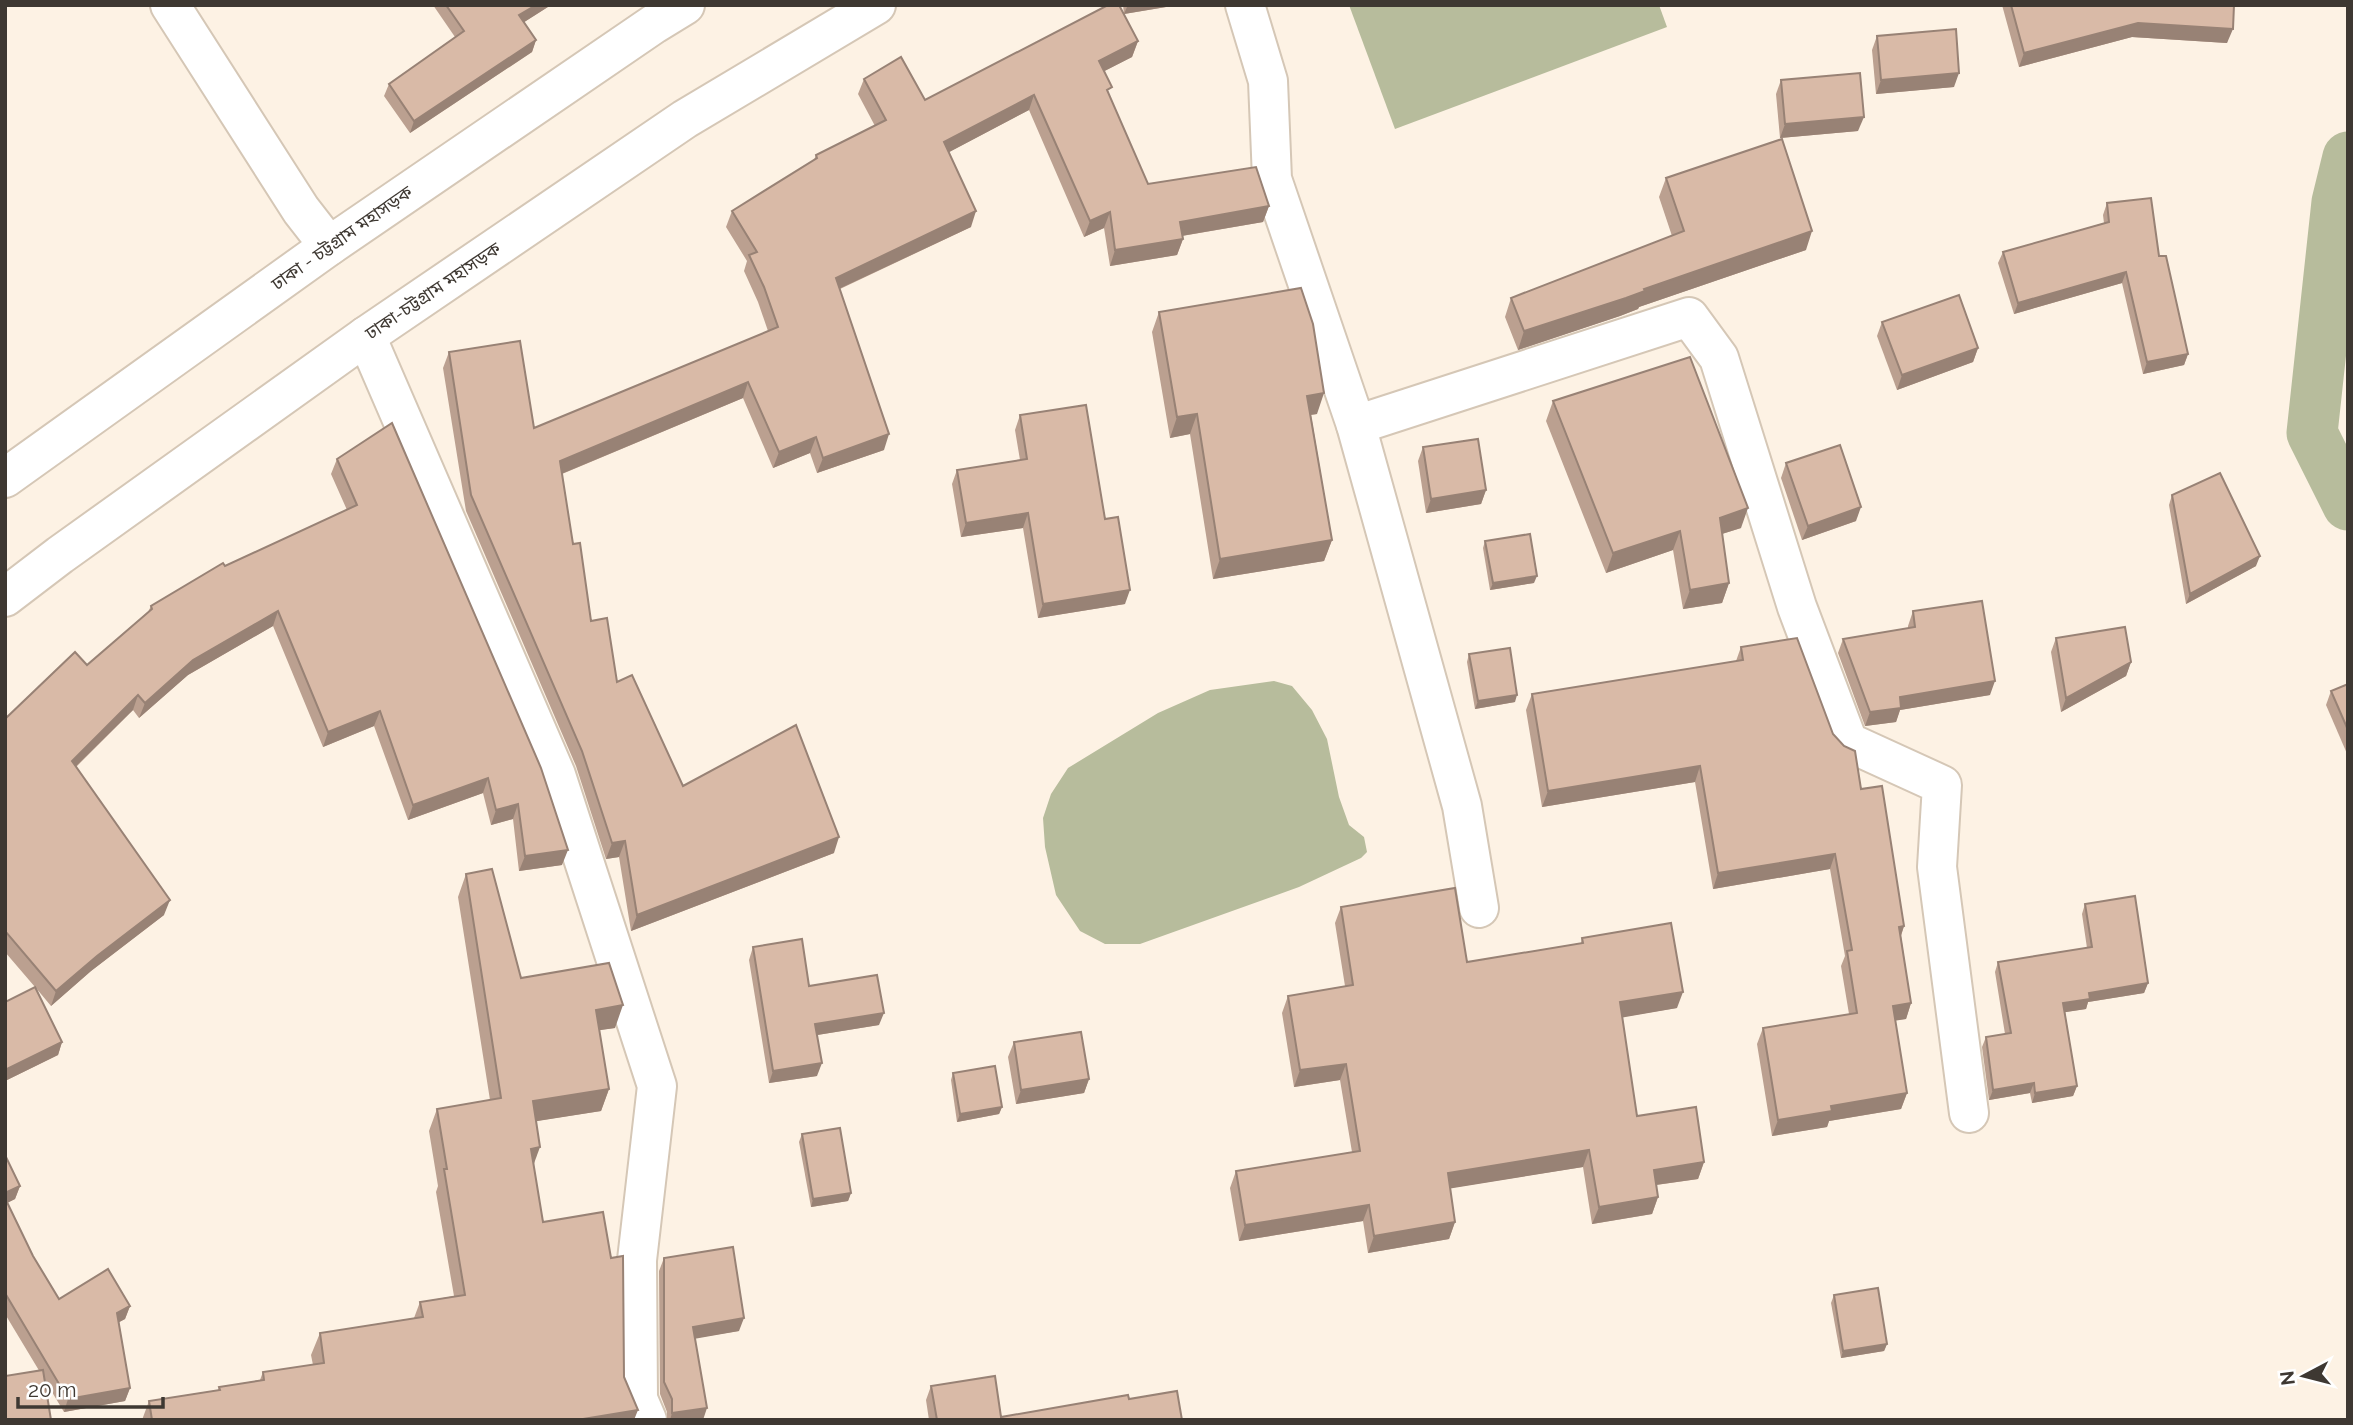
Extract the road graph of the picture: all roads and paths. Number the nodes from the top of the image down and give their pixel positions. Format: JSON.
{"nodes":[{"id":1,"x":170,"y":5,"type":"edge"},
{"id":2,"x":685,"y":5,"type":"edge"},
{"id":3,"x":876,"y":5,"type":"edge"},
{"id":4,"x":1244,"y":5,"type":"edge"},
{"id":5,"x":329,"y":246,"type":"junction"},
{"id":6,"x":366,"y":336,"type":"junction"},
{"id":7,"x":1356,"y":425,"type":"junction"},
{"id":8,"x":5,"y":478,"type":"edge"},
{"id":9,"x":5,"y":597,"type":"edge"},
{"id":10,"x":1479,"y":908,"type":"dead end"},
{"id":11,"x":1969,"y":1113,"type":"dead end"},
{"id":12,"x":647,"y":1420,"type":"edge"}],
"edges":[{"from":1,"to":5,"type":"main road"},
{"from":2,"to":5,"type":"main road","name":"ঢাকা - চট্টগ্রাম মহাসড়ক"},
{"from":3,"to":6,"type":"main road","name":"ঢাকা-চট্টগ্রাম মহাসড়ক"},
{"from":4,"to":7,"type":"main road"},
{"from":5,"to":8,"type":"main road","name":"ঢাকা - চট্টগ্রাম মহাসড়ক"},
{"from":6,"to":9,"type":"main road","name":"ঢাকা-চট্টগ্রাম মহাসড়ক"},
{"from":6,"to":12,"type":"main road"},
{"from":7,"to":10,"type":"main road"},
{"from":7,"to":11,"type":"main road"}]}
